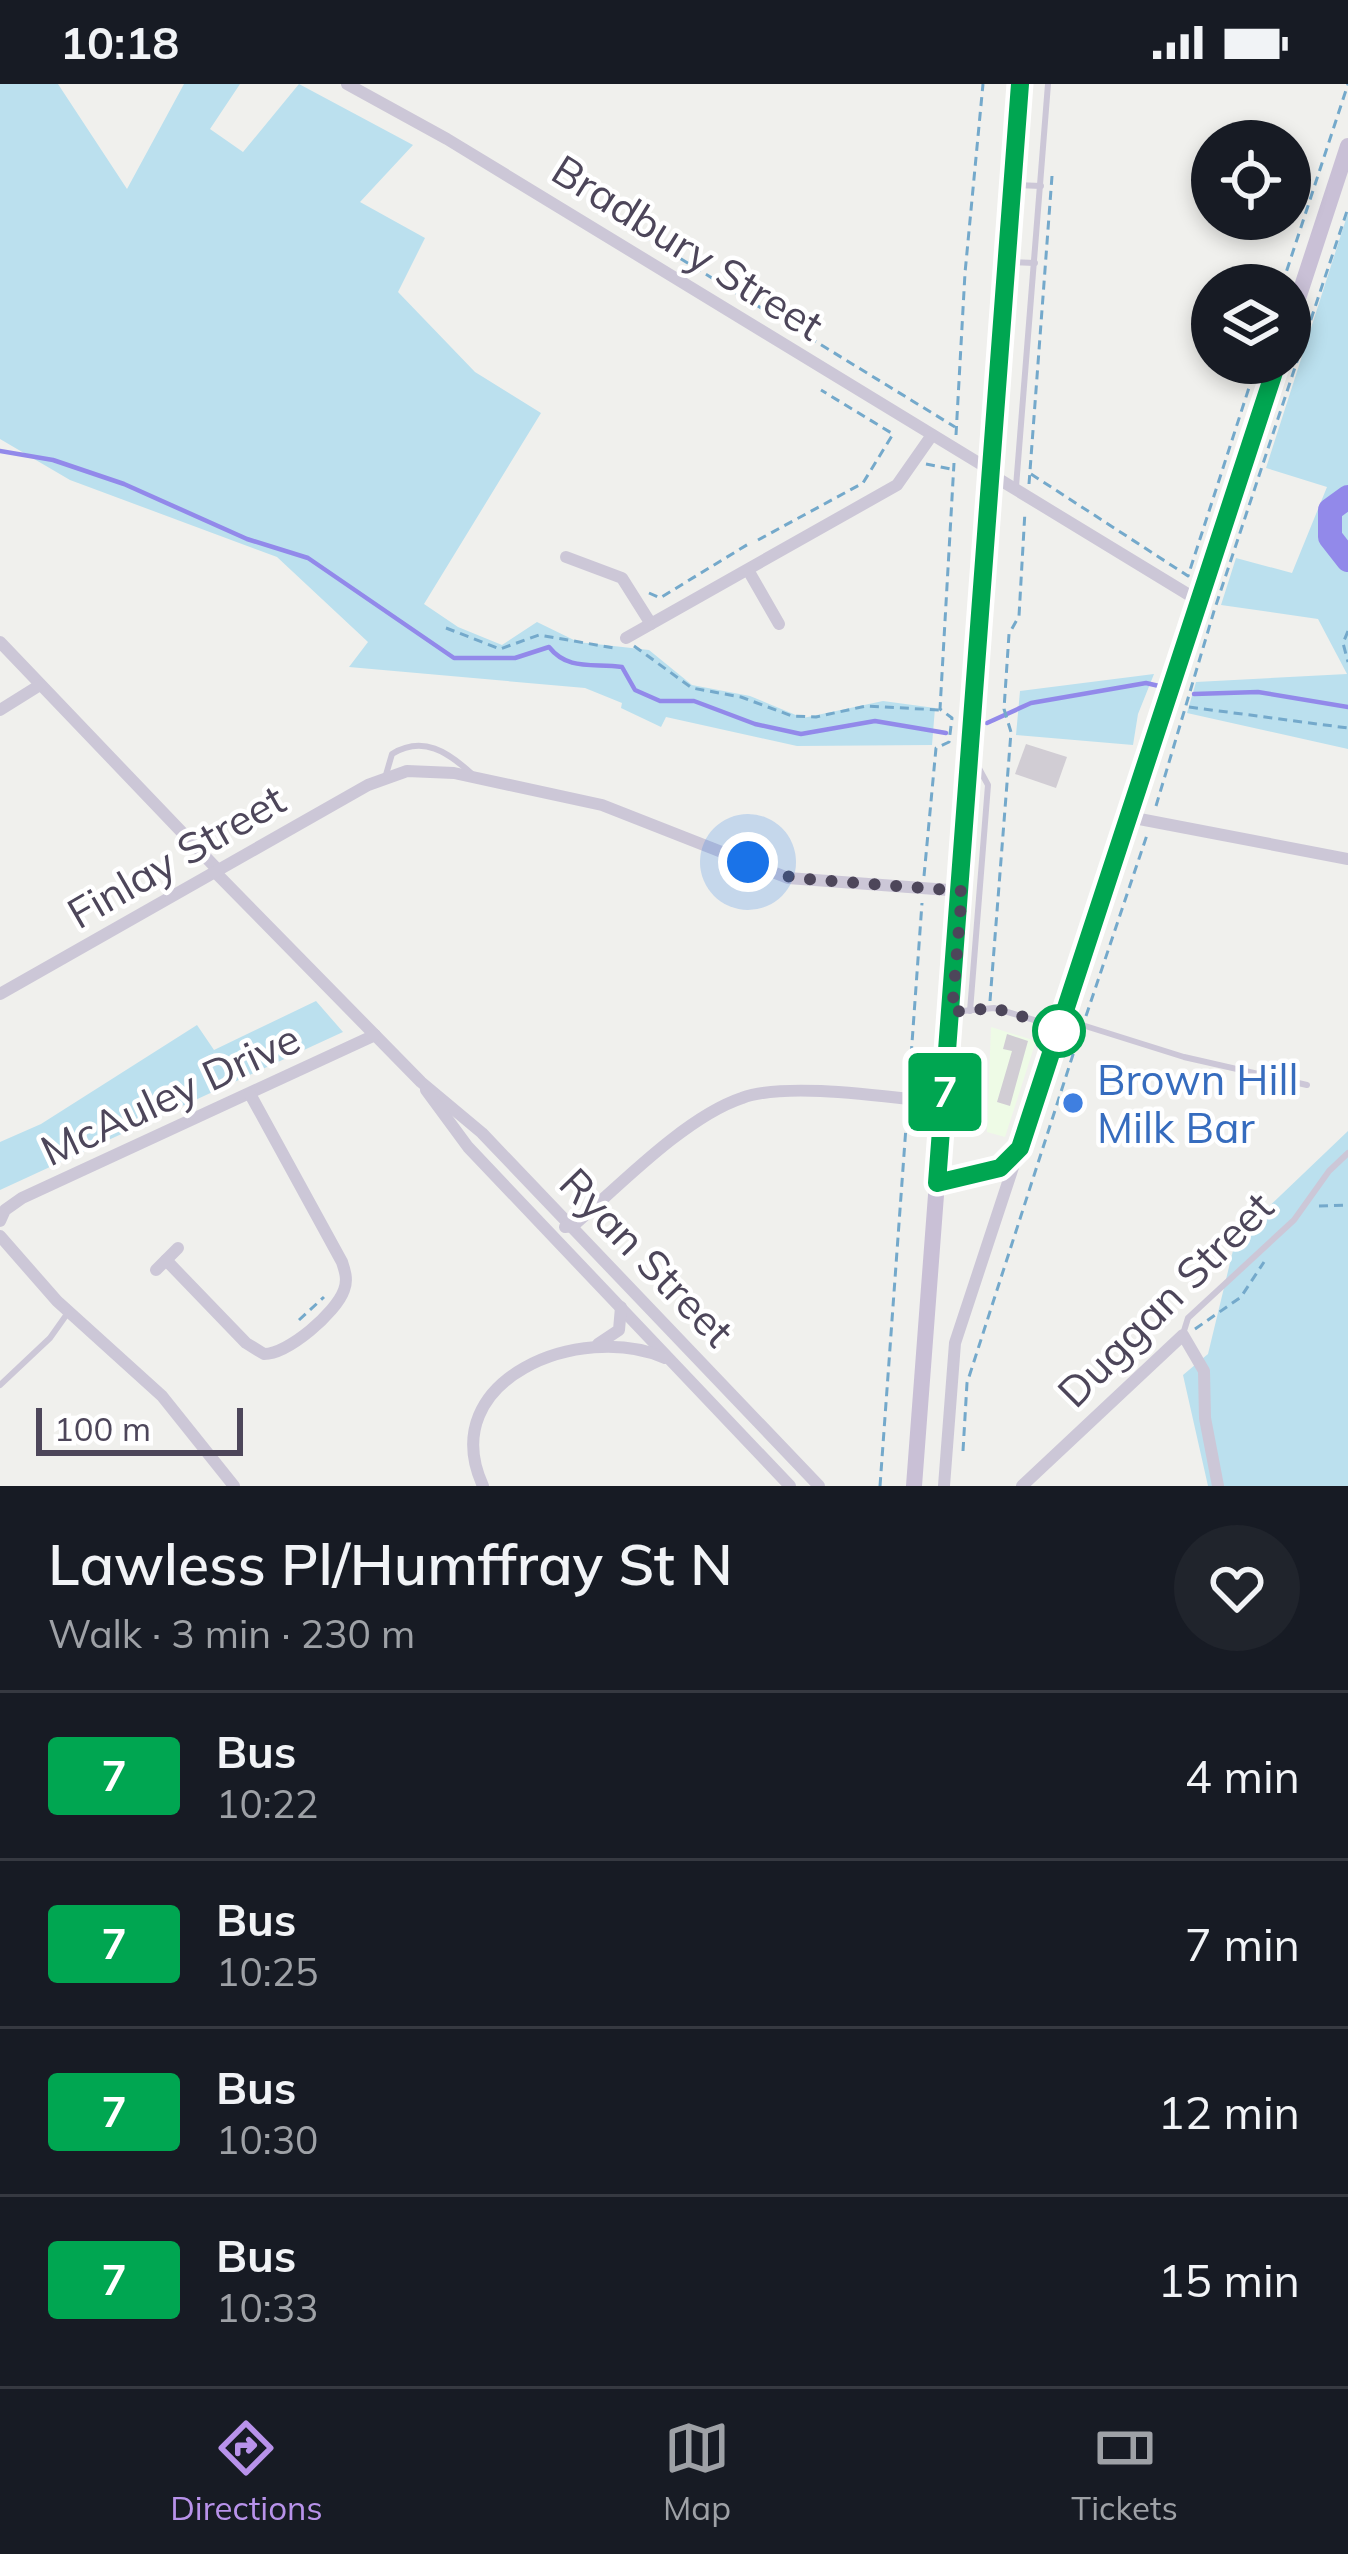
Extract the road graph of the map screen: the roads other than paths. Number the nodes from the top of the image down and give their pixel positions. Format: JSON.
{"nodes":[{"id":1,"x":347,"y":84,"type":"edge"},
{"id":2,"x":1020,"y":84,"type":"edge"},
{"id":3,"x":1048,"y":84,"type":"edge"},
{"id":4,"x":1348,"y":146,"type":"edge"},
{"id":5,"x":1012,"y":184,"type":"junction"},
{"id":6,"x":1040,"y":186,"type":"junction"},
{"id":7,"x":1007,"y":262,"type":"junction"},
{"id":8,"x":1035,"y":263,"type":"junction"},
{"id":9,"x":1309,"y":264,"type":"edge"},
{"id":10,"x":1270,"y":384,"type":"edge"},
{"id":11,"x":932,"y":435,"type":"junction"},
{"id":12,"x":992,"y":473,"type":"junction"},
{"id":13,"x":1021,"y":493,"type":"junction"},
{"id":14,"x":566,"y":557,"type":"dead end"},
{"id":15,"x":748,"y":570,"type":"junction"},
{"id":16,"x":1199,"y":601,"type":"junction"},
{"id":17,"x":651,"y":624,"type":"junction"},
{"id":18,"x":778,"y":624,"type":"dead end"},
{"id":19,"x":626,"y":638,"type":"road end"},
{"id":20,"x":0,"y":642,"type":"edge"},
{"id":21,"x":40,"y":685,"type":"junction"},
{"id":22,"x":0,"y":710,"type":"edge"},
{"id":23,"x":972,"y":755,"type":"junction"},
{"id":24,"x":476,"y":777,"type":"junction"},
{"id":25,"x":385,"y":778,"type":"junction"},
{"id":26,"x":1129,"y":817,"type":"junction"},
{"id":27,"x":1348,"y":859,"type":"edge"},
{"id":28,"x":217,"y":871,"type":"junction"},
{"id":29,"x":962,"y":891,"type":"junction"},
{"id":30,"x":0,"y":994,"type":"edge"},
{"id":31,"x":961,"y":1011,"type":"junction"},
{"id":32,"x":1063,"y":1019,"type":"junction"},
{"id":33,"x":375,"y":1035,"type":"junction"},
{"id":34,"x":421,"y":1082,"type":"junction"},
{"id":35,"x":1307,"y":1085,"type":"dead end"},
{"id":36,"x":250,"y":1094,"type":"junction"},
{"id":37,"x":944,"y":1102,"type":"junction"},
{"id":38,"x":472,"y":1123,"type":"junction"},
{"id":39,"x":461,"y":1137,"type":"junction"},
{"id":40,"x":1020,"y":1148,"type":"junction"},
{"id":41,"x":1348,"y":1153,"type":"edge"},
{"id":42,"x":937,"y":1183,"type":"junction"},
{"id":43,"x":0,"y":1221,"type":"edge"},
{"id":44,"x":573,"y":1226,"type":"junction"},
{"id":45,"x":0,"y":1236,"type":"edge"},
{"id":46,"x":554,"y":1237,"type":"junction"},
{"id":47,"x":178,"y":1248,"type":"dead end"},
{"id":48,"x":621,"y":1307,"type":"junction"},
{"id":49,"x":69,"y":1311,"type":"junction"},
{"id":50,"x":1183,"y":1335,"type":"junction"},
{"id":51,"x":597,"y":1344,"type":"junction"},
{"id":52,"x":676,"y":1365,"type":"junction"},
{"id":53,"x":0,"y":1384,"type":"edge"},
{"id":54,"x":234,"y":1486,"type":"edge"},
{"id":55,"x":483,"y":1486,"type":"edge"},
{"id":56,"x":790,"y":1486,"type":"edge"},
{"id":57,"x":819,"y":1486,"type":"edge"},
{"id":58,"x":914,"y":1486,"type":"edge"},
{"id":59,"x":944,"y":1486,"type":"edge"},
{"id":60,"x":1022,"y":1486,"type":"edge"},
{"id":61,"x":1218,"y":1486,"type":"edge"}],
"edges":[{"from":1,"to":11,"type":"street","name":"Bradbury Street"},
{"from":2,"to":5,"type":"main road"},
{"from":3,"to":6,"type":"lane"},
{"from":4,"to":9,"type":"main road"},
{"from":5,"to":6,"type":"lane"},
{"from":5,"to":7,"type":"main road"},
{"from":6,"to":8,"type":"lane"},
{"from":7,"to":8,"type":"lane"},
{"from":7,"to":12,"type":"main road"},
{"from":8,"to":13,"type":"lane"},
{"from":10,"to":16,"type":"main road"},
{"from":11,"to":12,"type":"street","name":"Bradbury Street"},
{"from":11,"to":15,"type":"street"},
{"from":12,"to":13,"type":"street","name":"Bradbury Street"},
{"from":12,"to":23,"type":"main road"},
{"from":13,"to":16,"type":"street","name":"Bradbury Street"},
{"from":14,"to":17,"type":"street"},
{"from":15,"to":17,"type":"street"},
{"from":15,"to":18,"type":"street"},
{"from":16,"to":26,"type":"main road"},
{"from":17,"to":19,"type":"street"},
{"from":20,"to":21,"type":"street","name":"Ryan Street"},
{"from":21,"to":22,"type":"street"},
{"from":21,"to":28,"type":"street","name":"Ryan Street"},
{"from":23,"to":29,"type":"main road"},
{"from":23,"to":31,"type":"lane"},
{"from":24,"to":25,"type":"street"},
{"from":24,"to":25,"type":"lane"},
{"from":24,"to":29,"type":"street"},
{"from":25,"to":28,"type":"street","name":"Finlay Street"},
{"from":26,"to":27,"type":"street"},
{"from":26,"to":32,"type":"main road"},
{"from":28,"to":30,"type":"street","name":"Finlay Street"},
{"from":28,"to":33,"type":"street","name":"Ryan Street"},
{"from":29,"to":31,"type":"main road"},
{"from":31,"to":32,"type":"lane"},
{"from":31,"to":37,"type":"main road"},
{"from":32,"to":35,"type":"lane"},
{"from":32,"to":40,"type":"main road"},
{"from":33,"to":34,"type":"street","name":"Ryan Street"},
{"from":33,"to":36,"type":"street","name":"McAuley Drive"},
{"from":34,"to":38,"type":"street","name":"Ryan Street"},
{"from":34,"to":39,"type":"street","name":"Ryan Street"},
{"from":36,"to":43,"type":"street","name":"McAuley Drive"},
{"from":36,"to":47,"type":"street"},
{"from":37,"to":42,"type":"main road"},
{"from":37,"to":44,"type":"street"},
{"from":38,"to":39,"type":"lane"},
{"from":38,"to":44,"type":"street","name":"Ryan Street"},
{"from":39,"to":46,"type":"street","name":"Ryan Street"},
{"from":40,"to":42,"type":"main road"},
{"from":40,"to":59,"type":"street"},
{"from":41,"to":50,"type":"lane","name":"Duggan Street"},
{"from":42,"to":58,"type":"main road"},
{"from":44,"to":46,"type":"street"},
{"from":44,"to":57,"type":"street","name":"Ryan Street"},
{"from":45,"to":49,"type":"street"},
{"from":46,"to":48,"type":"street","name":"Ryan Street"},
{"from":48,"to":51,"type":"street"},
{"from":48,"to":52,"type":"street","name":"Ryan Street"},
{"from":49,"to":53,"type":"lane"},
{"from":49,"to":54,"type":"street"},
{"from":50,"to":60,"type":"street","name":"Duggan Street"},
{"from":50,"to":61,"type":"street"},
{"from":51,"to":52,"type":"street"},
{"from":51,"to":55,"type":"street"},
{"from":52,"to":56,"type":"street","name":"Ryan Street"}]}
